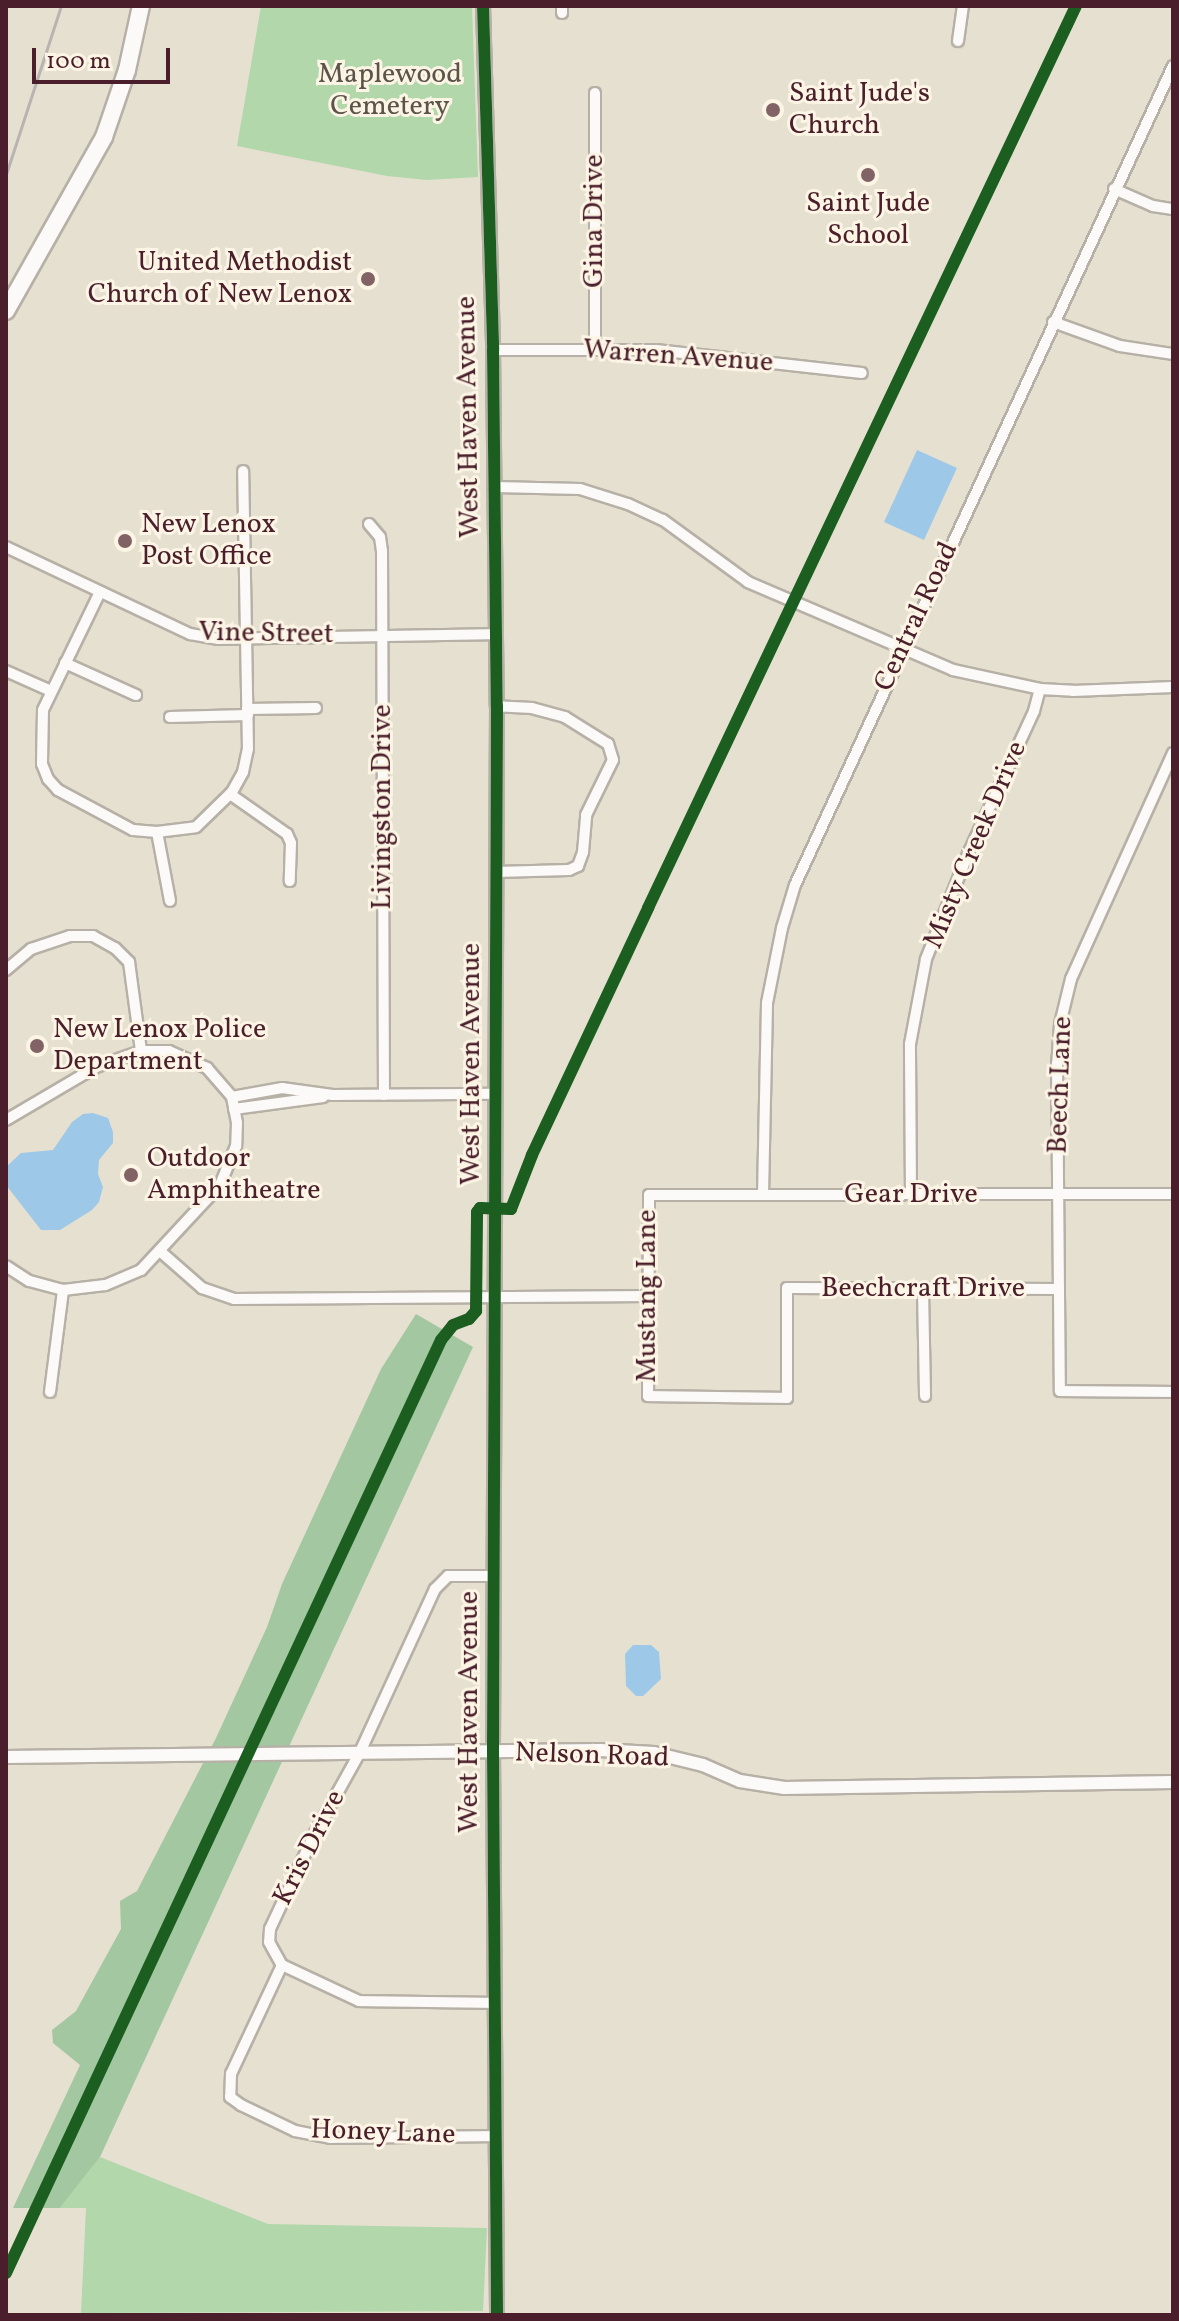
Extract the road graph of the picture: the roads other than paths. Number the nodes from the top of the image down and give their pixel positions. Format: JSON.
{"nodes":[{"id":1,"x":141,"y":6,"type":"edge"},
{"id":2,"x":483,"y":6,"type":"edge"},
{"id":3,"x":963,"y":6,"type":"edge"},
{"id":4,"x":958,"y":41,"type":"dead end"},
{"id":5,"x":1172,"y":72,"type":"edge"},
{"id":6,"x":595,"y":93,"type":"dead end"},
{"id":7,"x":1114,"y":189,"type":"junction"},
{"id":8,"x":1173,"y":209,"type":"edge"},
{"id":9,"x":6,"y":311,"type":"edge"},
{"id":10,"x":1053,"y":322,"type":"junction"},
{"id":11,"x":595,"y":349,"type":"junction"},
{"id":12,"x":493,"y":350,"type":"junction"},
{"id":13,"x":1173,"y":354,"type":"edge"},
{"id":14,"x":862,"y":373,"type":"dead end"},
{"id":15,"x":243,"y":471,"type":"dead end"},
{"id":16,"x":495,"y":487,"type":"junction"},
{"id":17,"x":369,"y":524,"type":"dead end"},
{"id":18,"x":6,"y":547,"type":"edge"},
{"id":19,"x":100,"y":592,"type":"junction"},
{"id":20,"x":383,"y":634,"type":"junction"},
{"id":21,"x":497,"y":634,"type":"junction"},
{"id":22,"x":247,"y":637,"type":"junction"},
{"id":23,"x":901,"y":651,"type":"junction"},
{"id":24,"x":65,"y":663,"type":"junction"},
{"id":25,"x":6,"y":671,"type":"edge"},
{"id":26,"x":1173,"y":687,"type":"edge"},
{"id":27,"x":1040,"y":689,"type":"junction"},
{"id":28,"x":51,"y":691,"type":"junction"},
{"id":29,"x":136,"y":695,"type":"dead end"},
{"id":30,"x":497,"y":706,"type":"junction"},
{"id":31,"x":316,"y":708,"type":"dead end"},
{"id":32,"x":247,"y":712,"type":"junction"},
{"id":33,"x":170,"y":717,"type":"dead end"},
{"id":34,"x":1173,"y":753,"type":"edge"},
{"id":35,"x":230,"y":794,"type":"junction"},
{"id":36,"x":157,"y":832,"type":"junction"},
{"id":37,"x":496,"y":872,"type":"junction"},
{"id":38,"x":290,"y":881,"type":"dead end"},
{"id":39,"x":170,"y":901,"type":"dead end"},
{"id":40,"x":6,"y":970,"type":"edge"},
{"id":41,"x":141,"y":1051,"type":"junction"},
{"id":42,"x":496,"y":1094,"type":"junction"},
{"id":43,"x":333,"y":1095,"type":"junction"},
{"id":44,"x":384,"y":1095,"type":"junction"},
{"id":45,"x":232,"y":1097,"type":"junction"},
{"id":46,"x":234,"y":1109,"type":"junction"},
{"id":47,"x":6,"y":1120,"type":"edge"},
{"id":48,"x":1173,"y":1194,"type":"edge"},
{"id":49,"x":649,"y":1195,"type":"joint"},
{"id":50,"x":763,"y":1195,"type":"junction"},
{"id":51,"x":911,"y":1195,"type":"junction"},
{"id":52,"x":1058,"y":1195,"type":"junction"},
{"id":53,"x":161,"y":1252,"type":"junction"},
{"id":54,"x":6,"y":1266,"type":"edge"},
{"id":55,"x":1059,"y":1289,"type":"junction"},
{"id":56,"x":63,"y":1290,"type":"junction"},
{"id":57,"x":923,"y":1290,"type":"junction"},
{"id":58,"x":650,"y":1296,"type":"junction"},
{"id":59,"x":494,"y":1297,"type":"junction"},
{"id":60,"x":50,"y":1392,"type":"dead end"},
{"id":61,"x":1173,"y":1392,"type":"edge"},
{"id":62,"x":648,"y":1396,"type":"joint"},
{"id":63,"x":925,"y":1396,"type":"dead end"},
{"id":64,"x":494,"y":1576,"type":"junction"},
{"id":65,"x":493,"y":1752,"type":"junction"},
{"id":66,"x":359,"y":1754,"type":"junction"},
{"id":67,"x":6,"y":1757,"type":"edge"},
{"id":68,"x":1173,"y":1782,"type":"edge"},
{"id":69,"x":282,"y":1965,"type":"junction"},
{"id":70,"x":495,"y":2003,"type":"junction"},
{"id":71,"x":496,"y":2136,"type":"junction"},
{"id":72,"x":497,"y":2315,"type":"edge"}],
"edges":[{"from":1,"to":9,"type":"main road"},
{"from":2,"to":12,"type":"street","name":"West Haven Avenue"},
{"from":3,"to":4,"type":"street"},
{"from":5,"to":7,"type":"street","name":"Central Road"},
{"from":6,"to":11,"type":"street","name":"Gina Drive"},
{"from":7,"to":8,"type":"street"},
{"from":7,"to":10,"type":"street","name":"Central Road"},
{"from":10,"to":13,"type":"street"},
{"from":10,"to":23,"type":"street","name":"Central Road"},
{"from":11,"to":12,"type":"street","name":"Warren Avenue"},
{"from":11,"to":14,"type":"street","name":"Warren Avenue"},
{"from":12,"to":16,"type":"street","name":"West Haven Avenue"},
{"from":15,"to":22,"type":"street"},
{"from":16,"to":21,"type":"street","name":"West Haven Avenue"},
{"from":16,"to":23,"type":"street"},
{"from":17,"to":20,"type":"street","name":"Livingston Drive"},
{"from":18,"to":19,"type":"street","name":"Vine Street"},
{"from":19,"to":22,"type":"street","name":"Vine Street"},
{"from":19,"to":24,"type":"street"},
{"from":20,"to":21,"type":"street","name":"Vine Street"},
{"from":20,"to":22,"type":"street","name":"Vine Street"},
{"from":20,"to":44,"type":"street","name":"Livingston Drive"},
{"from":21,"to":30,"type":"street","name":"West Haven Avenue"},
{"from":22,"to":32,"type":"street"},
{"from":23,"to":27,"type":"street"},
{"from":23,"to":50,"type":"street","name":"Central Road"},
{"from":24,"to":28,"type":"street"},
{"from":24,"to":29,"type":"street"},
{"from":25,"to":28,"type":"street"},
{"from":26,"to":27,"type":"street"},
{"from":27,"to":51,"type":"street","name":"Misty Creek Drive"},
{"from":28,"to":36,"type":"street"},
{"from":30,"to":37,"type":"street","name":"West Haven Avenue"},
{"from":30,"to":37,"type":"street"},
{"from":31,"to":32,"type":"street"},
{"from":32,"to":33,"type":"street"},
{"from":32,"to":35,"type":"street"},
{"from":34,"to":52,"type":"street","name":"Beech Lane"},
{"from":35,"to":36,"type":"street"},
{"from":35,"to":38,"type":"street"},
{"from":36,"to":39,"type":"street"},
{"from":37,"to":42,"type":"street","name":"West Haven Avenue"},
{"from":40,"to":41,"type":"street"},
{"from":41,"to":45,"type":"street"},
{"from":41,"to":47,"type":"street"},
{"from":42,"to":44,"type":"street"},
{"from":42,"to":59,"type":"street","name":"West Haven Avenue"},
{"from":43,"to":44,"type":"street"},
{"from":43,"to":45,"type":"street"},
{"from":43,"to":46,"type":"street"},
{"from":45,"to":46,"type":"street"},
{"from":46,"to":53,"type":"street"},
{"from":48,"to":52,"type":"street","name":"Gear Drive"},
{"from":49,"to":50,"type":"street","name":"Gear Drive"},
{"from":49,"to":58,"type":"street","name":"Mustang Lane"},
{"from":50,"to":51,"type":"street","name":"Gear Drive"},
{"from":51,"to":52,"type":"street","name":"Gear Drive"},
{"from":52,"to":55,"type":"street","name":"Beech Lane"},
{"from":53,"to":56,"type":"street"},
{"from":53,"to":59,"type":"street"},
{"from":54,"to":56,"type":"street"},
{"from":55,"to":57,"type":"street","name":"Beechcraft Drive"},
{"from":55,"to":61,"type":"street","name":"Beech Lane"},
{"from":56,"to":60,"type":"street"},
{"from":57,"to":62,"type":"street","name":"Beechcraft Drive"},
{"from":57,"to":63,"type":"street"},
{"from":58,"to":59,"type":"street"},
{"from":58,"to":62,"type":"street","name":"Mustang Lane"},
{"from":59,"to":64,"type":"street","name":"West Haven Avenue"},
{"from":64,"to":65,"type":"street","name":"West Haven Avenue"},
{"from":64,"to":66,"type":"street","name":"Kris Drive"},
{"from":65,"to":66,"type":"street","name":"Nelson Road"},
{"from":65,"to":68,"type":"street","name":"Nelson Road"},
{"from":65,"to":70,"type":"street","name":"West Haven Avenue"},
{"from":66,"to":67,"type":"street","name":"Nelson Road"},
{"from":66,"to":69,"type":"street","name":"Kris Drive"},
{"from":69,"to":70,"type":"street"},
{"from":69,"to":71,"type":"street","name":"Honey Lane"},
{"from":70,"to":71,"type":"street","name":"West Haven Avenue"},
{"from":71,"to":72,"type":"street","name":"West Haven Avenue"}]}
